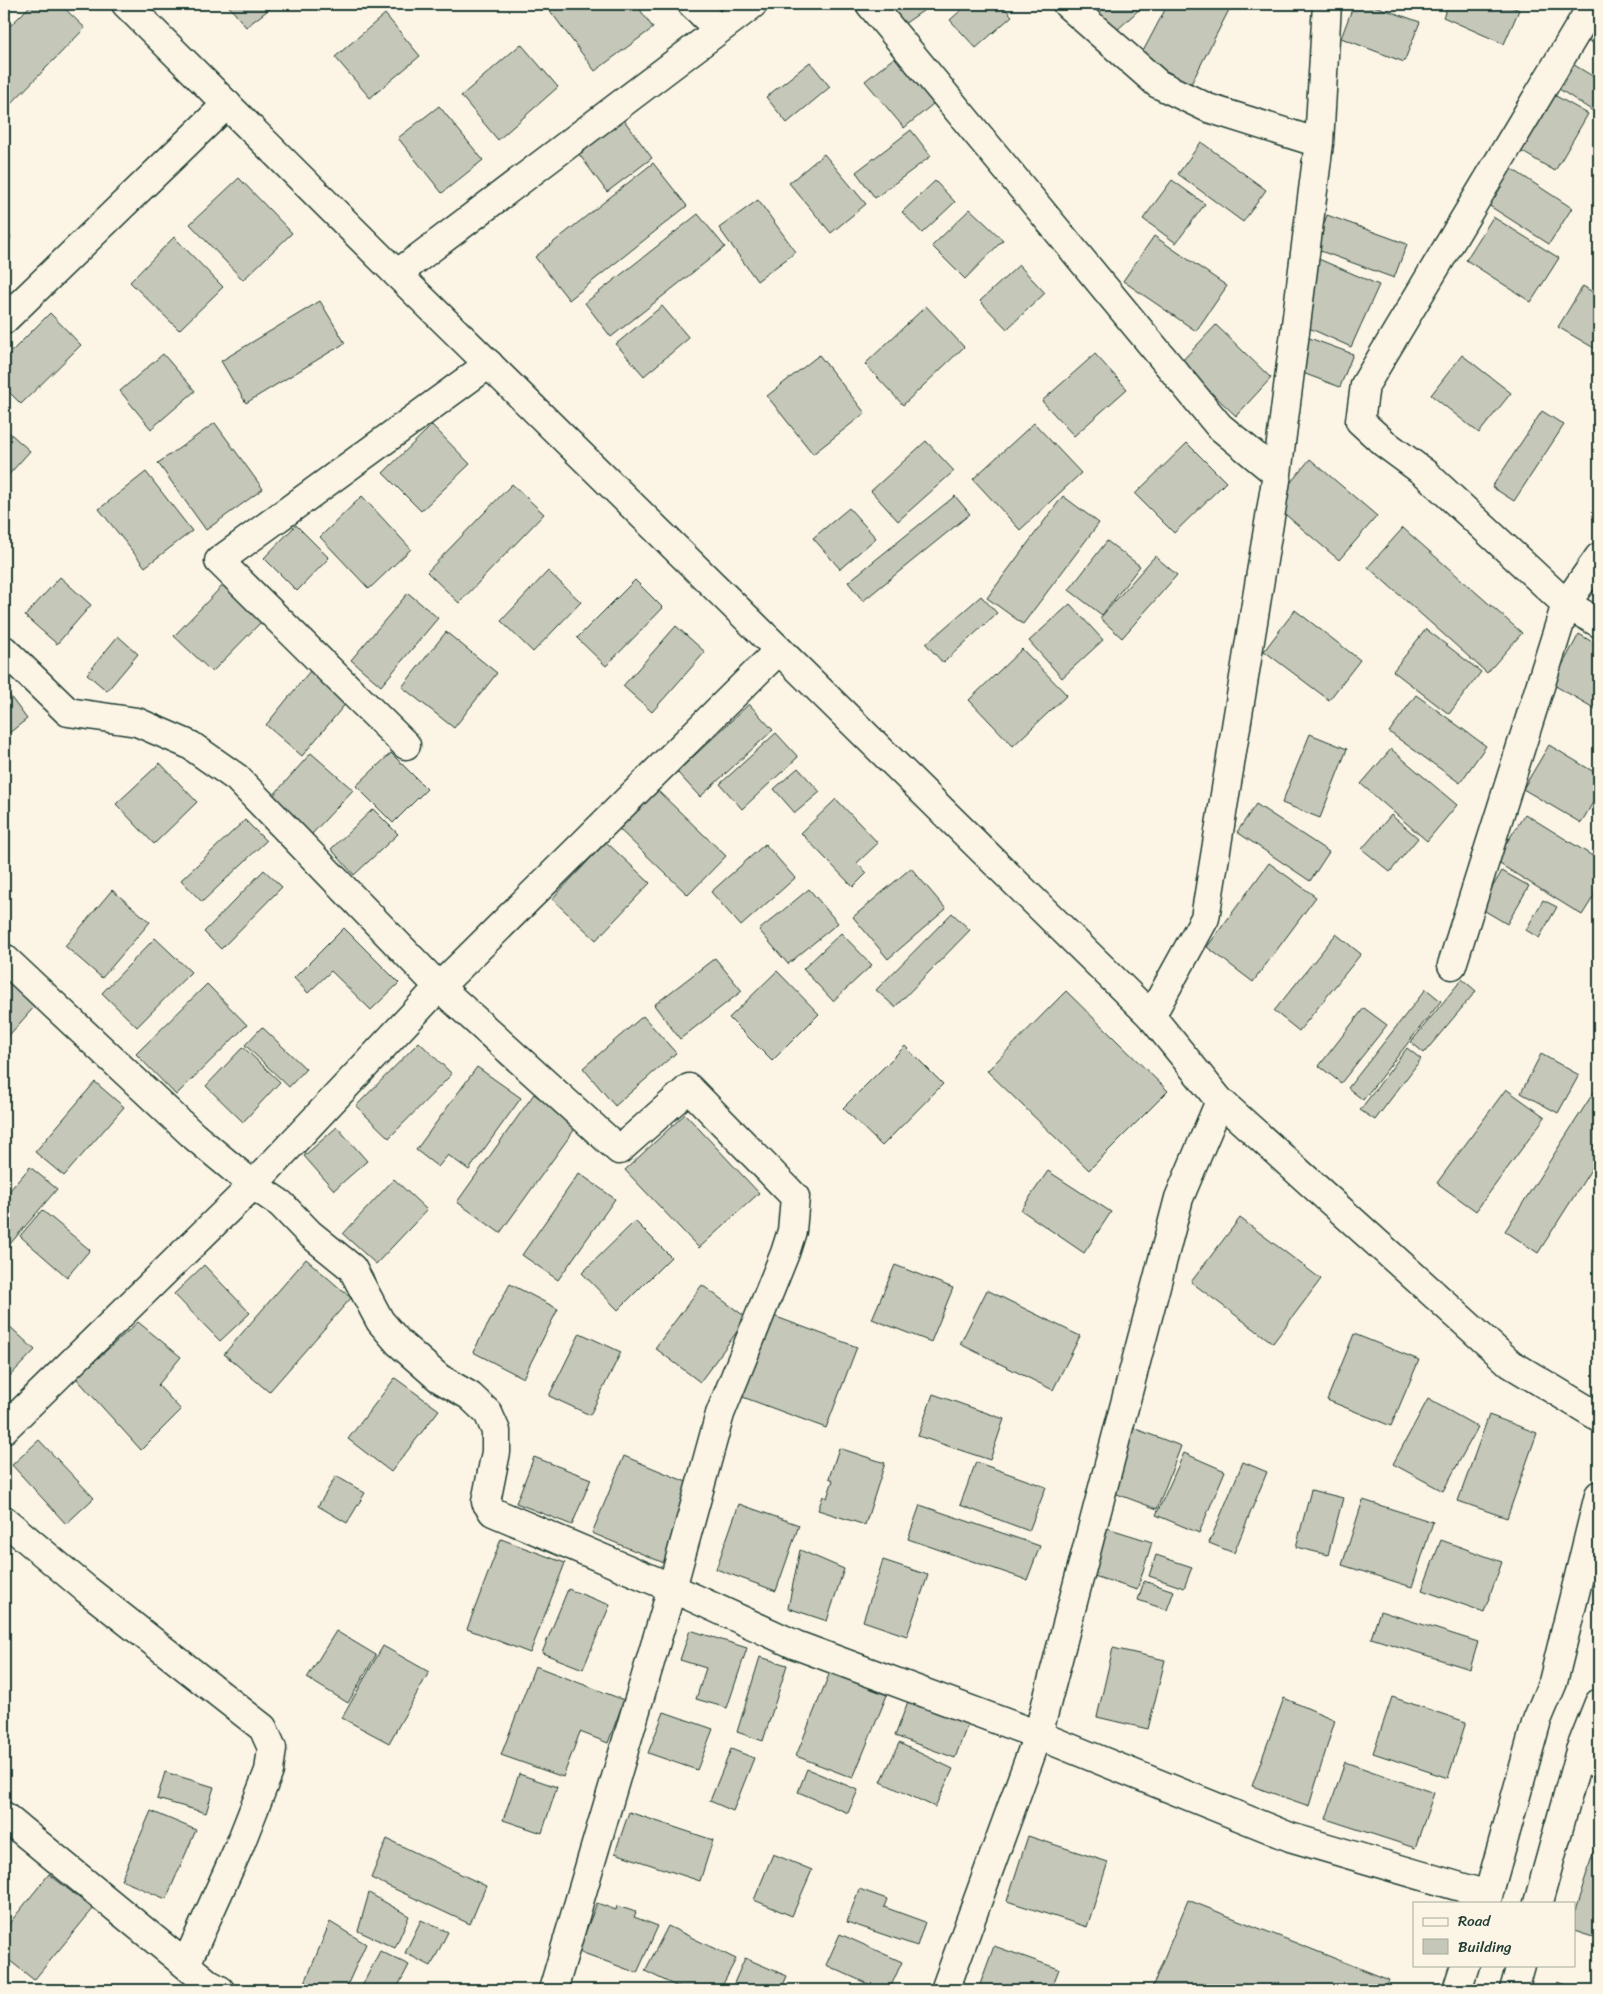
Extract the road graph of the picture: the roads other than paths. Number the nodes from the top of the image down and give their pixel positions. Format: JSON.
{"nodes":[{"id":1,"x":128,"y":4,"type":"edge"},
{"id":2,"x":692,"y":4,"type":"edge"},
{"id":3,"x":753,"y":4,"type":"edge"},
{"id":4,"x":870,"y":4,"type":"edge"},
{"id":5,"x":1067,"y":4,"type":"edge"},
{"id":6,"x":1327,"y":4,"type":"edge"},
{"id":7,"x":1593,"y":4,"type":"edge"},
{"id":8,"x":718,"y":29,"type":"junction"},
{"id":9,"x":227,"y":104,"type":"junction"},
{"id":10,"x":1319,"y":143,"type":"junction"},
{"id":11,"x":397,"y":274,"type":"junction"},
{"id":12,"x":4,"y":320,"type":"edge"},
{"id":13,"x":489,"y":364,"type":"junction"},
{"id":14,"x":1277,"y":474,"type":"junction"},
{"id":15,"x":1599,"y":557,"type":"edge"},
{"id":16,"x":1566,"y":604,"type":"junction"},
{"id":17,"x":1599,"y":623,"type":"edge"},
{"id":18,"x":4,"y":650,"type":"edge"},
{"id":19,"x":779,"y":650,"type":"junction"},
{"id":20,"x":406,"y":745,"type":"dead end"},
{"id":21,"x":4,"y":958,"type":"edge"},
{"id":22,"x":1452,"y":966,"type":"dead end"},
{"id":23,"x":439,"y":987,"type":"junction"},
{"id":24,"x":1151,"y":1016,"type":"junction"},
{"id":25,"x":1220,"y":1101,"type":"junction"},
{"id":26,"x":253,"y":1185,"type":"junction"},
{"id":27,"x":1599,"y":1417,"type":"edge"},
{"id":28,"x":4,"y":1429,"type":"edge"},
{"id":29,"x":1599,"y":1495,"type":"edge"},
{"id":30,"x":4,"y":1520,"type":"edge"},
{"id":31,"x":672,"y":1588,"type":"junction"},
{"id":32,"x":1599,"y":1703,"type":"edge"},
{"id":33,"x":1038,"y":1735,"type":"junction"},
{"id":34,"x":1589,"y":1758,"type":"edge"},
{"id":35,"x":4,"y":1816,"type":"edge"},
{"id":36,"x":1487,"y":1899,"type":"edge"},
{"id":37,"x":1538,"y":1902,"type":"edge"},
{"id":38,"x":186,"y":1964,"type":"junction"},
{"id":39,"x":1465,"y":1966,"type":"edge"},
{"id":40,"x":1521,"y":1966,"type":"edge"},
{"id":41,"x":210,"y":1988,"type":"edge"},
{"id":42,"x":553,"y":1990,"type":"edge"},
{"id":43,"x":944,"y":1990,"type":"edge"},
{"id":44,"x":1457,"y":1990,"type":"edge"},
{"id":45,"x":1514,"y":1990,"type":"edge"}],
"edges":[{"from":1,"to":9,"type":"main road"},
{"from":2,"to":8,"type":"main road"},
{"from":3,"to":8,"type":"main road"},
{"from":4,"to":14,"type":"main road"},
{"from":5,"to":10,"type":"main road"},
{"from":6,"to":10,"type":"main road"},
{"from":7,"to":16,"type":"main road"},
{"from":8,"to":11,"type":"main road"},
{"from":9,"to":11,"type":"main road"},
{"from":9,"to":12,"type":"main road"},
{"from":10,"to":14,"type":"main road"},
{"from":11,"to":13,"type":"main road"},
{"from":13,"to":19,"type":"main road"},
{"from":13,"to":20,"type":"main road"},
{"from":14,"to":24,"type":"main road"},
{"from":15,"to":16,"type":"main road"},
{"from":16,"to":17,"type":"main road"},
{"from":16,"to":22,"type":"main road"},
{"from":18,"to":23,"type":"main road"},
{"from":19,"to":23,"type":"main road"},
{"from":19,"to":24,"type":"main road"},
{"from":21,"to":26,"type":"main road"},
{"from":23,"to":26,"type":"main road"},
{"from":23,"to":31,"type":"main road"},
{"from":24,"to":25,"type":"main road"},
{"from":25,"to":27,"type":"main road"},
{"from":25,"to":33,"type":"main road"},
{"from":26,"to":28,"type":"main road"},
{"from":26,"to":31,"type":"main road"},
{"from":29,"to":36,"type":"main road"},
{"from":30,"to":38,"type":"main road"},
{"from":31,"to":33,"type":"main road"},
{"from":31,"to":42,"type":"main road"},
{"from":32,"to":34,"type":"main road"},
{"from":33,"to":36,"type":"main road"},
{"from":33,"to":43,"type":"main road"},
{"from":34,"to":37,"type":"main road"},
{"from":35,"to":38,"type":"main road"},
{"from":38,"to":41,"type":"main road"},
{"from":39,"to":44,"type":"main road"},
{"from":40,"to":45,"type":"main road"}]}
